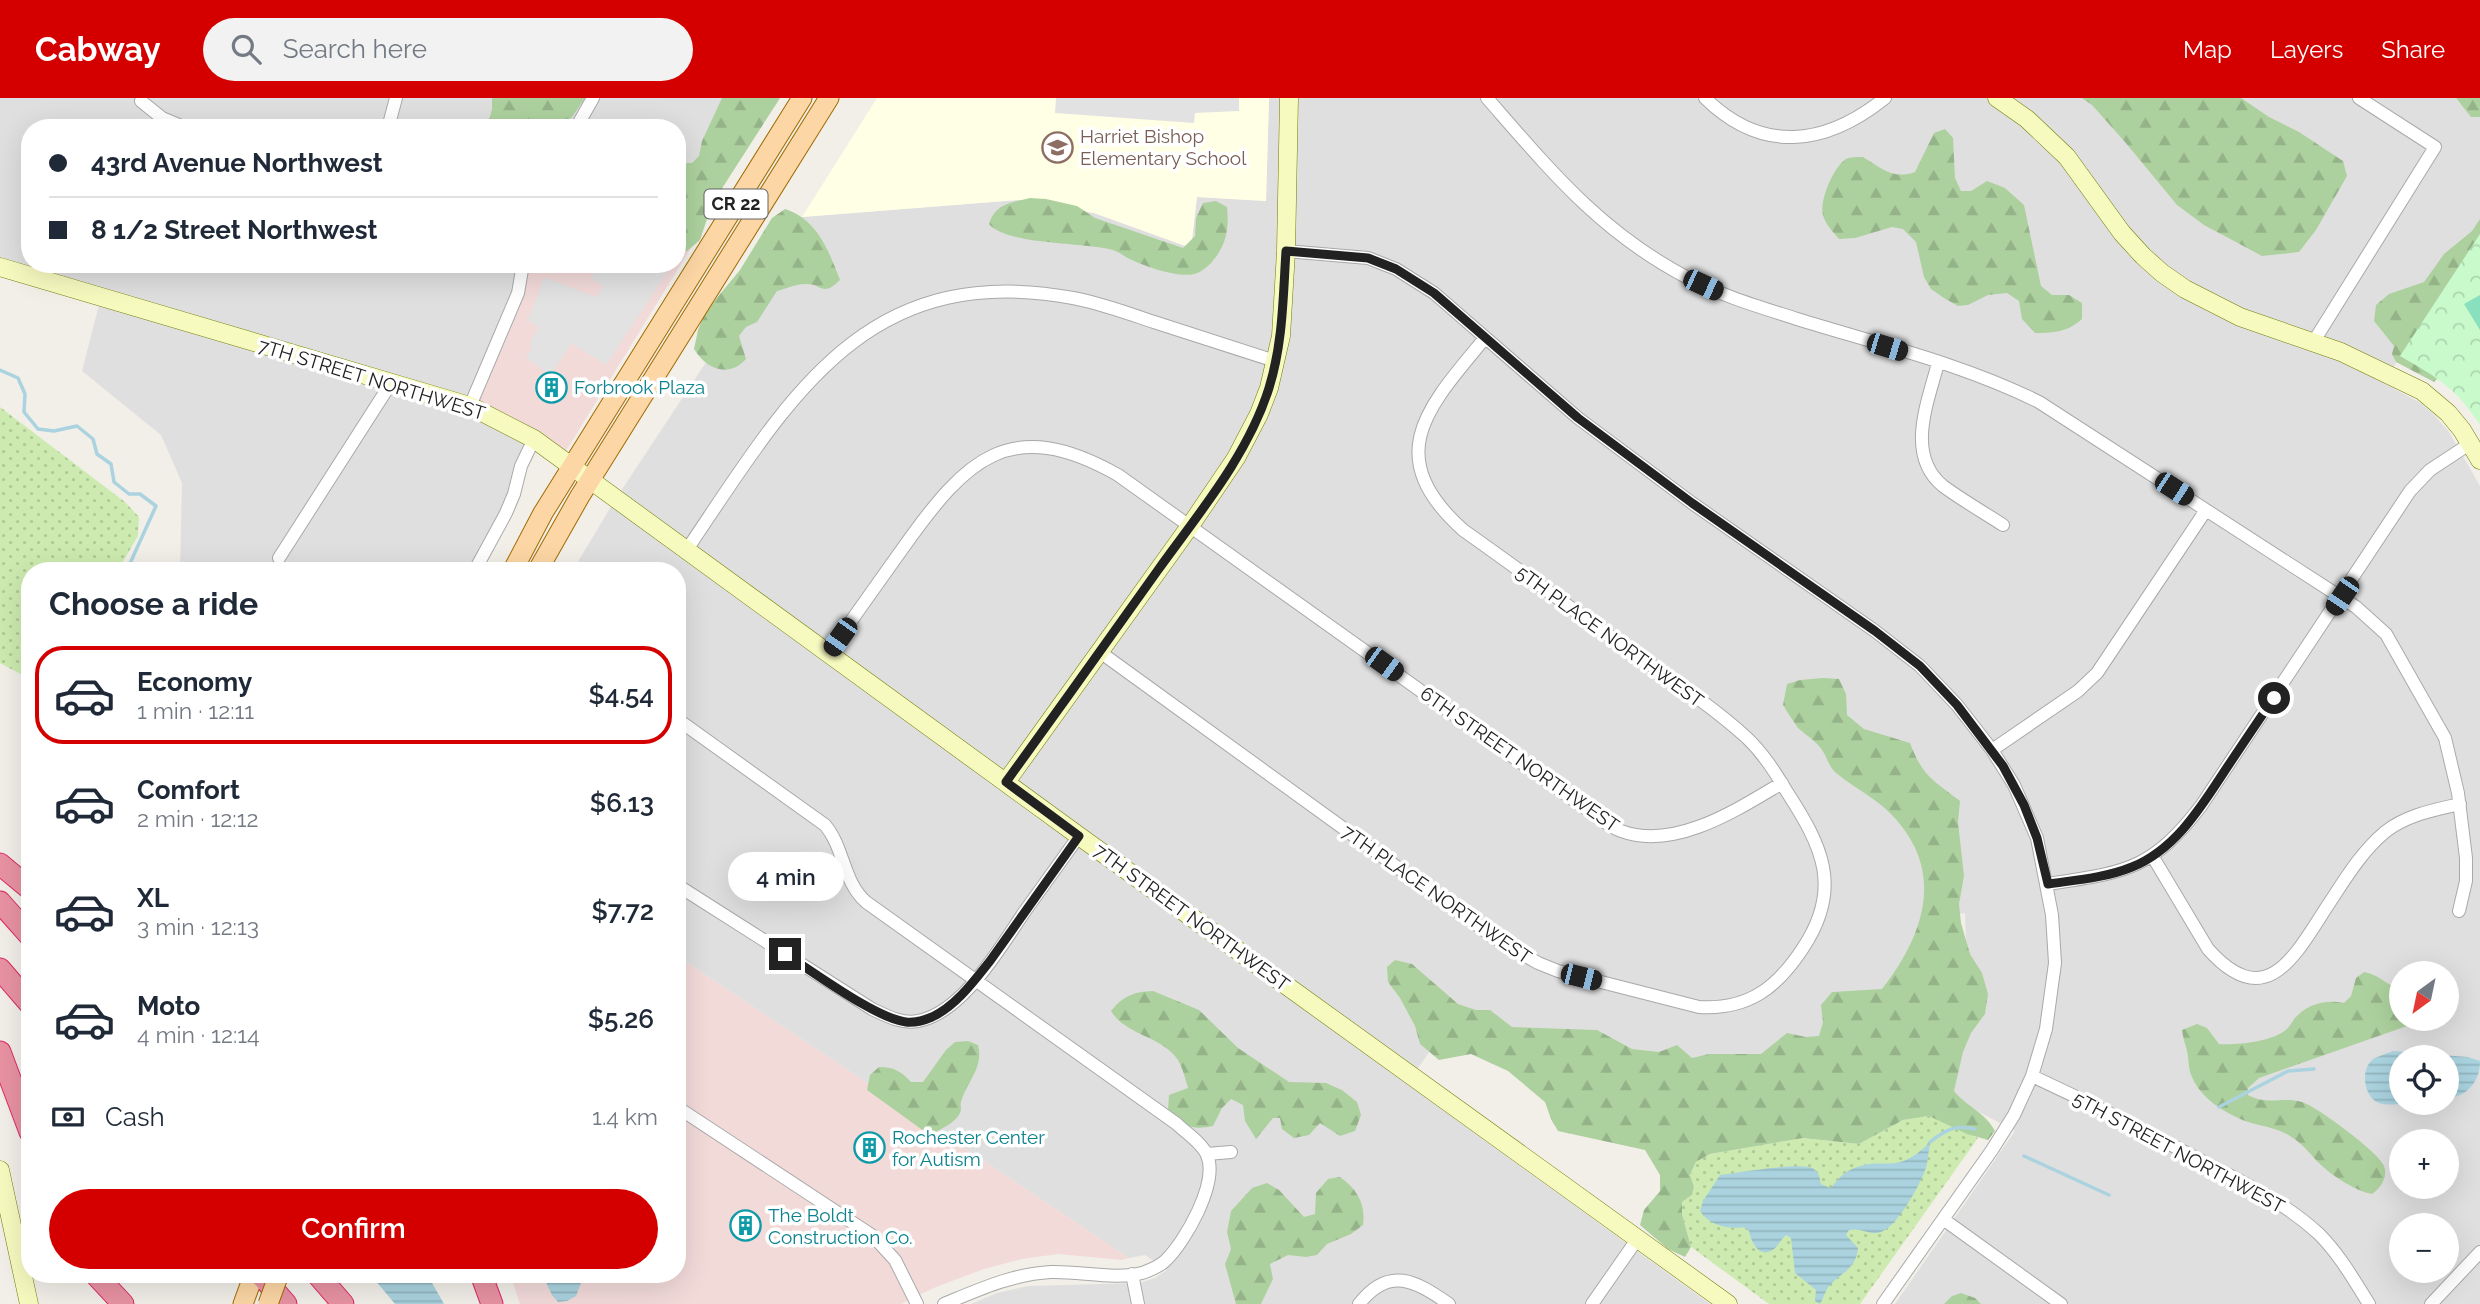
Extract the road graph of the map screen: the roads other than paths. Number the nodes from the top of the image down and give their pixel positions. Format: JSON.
{"nodes":[{"id":1,"x":396,"y":98,"type":"edge"},
{"id":2,"x":593,"y":98,"type":"edge"},
{"id":3,"x":802,"y":98,"type":"edge"},
{"id":4,"x":829,"y":98,"type":"edge"},
{"id":5,"x":1289,"y":98,"type":"edge"},
{"id":6,"x":1487,"y":98,"type":"edge"},
{"id":7,"x":1705,"y":98,"type":"edge"},
{"id":8,"x":1885,"y":98,"type":"edge"},
{"id":9,"x":1997,"y":98,"type":"edge"},
{"id":10,"x":2359,"y":98,"type":"edge"},
{"id":11,"x":141,"y":101,"type":"dead end"},
{"id":12,"x":164,"y":119,"type":"edge"},
{"id":13,"x":390,"y":119,"type":"edge"},
{"id":14,"x":583,"y":119,"type":"edge"},
{"id":15,"x":1286,"y":251,"type":"junction"},
{"id":16,"x":0,"y":267,"type":"edge"},
{"id":17,"x":521,"y":273,"type":"edge"},
{"id":18,"x":1485,"y":338,"type":"junction"},
{"id":19,"x":2314,"y":341,"type":"junction"},
{"id":20,"x":1276,"y":361,"type":"junction"},
{"id":21,"x":1938,"y":363,"type":"junction"},
{"id":22,"x":391,"y":383,"type":"junction"},
{"id":23,"x":470,"y":405,"type":"junction"},
{"id":24,"x":534,"y":439,"type":"junction"},
{"id":25,"x":2471,"y":443,"type":"junction"},
{"id":26,"x":2480,"y":460,"type":"edge"},
{"id":27,"x":572,"y":467,"type":"junction"},
{"id":28,"x":590,"y":480,"type":"junction"},
{"id":29,"x":2206,"y":510,"type":"junction"},
{"id":30,"x":2003,"y":525,"type":"dead end"},
{"id":31,"x":1190,"y":526,"type":"junction"},
{"id":32,"x":686,"y":551,"type":"junction"},
{"id":33,"x":279,"y":558,"type":"dead end"},
{"id":34,"x":479,"y":562,"type":"edge"},
{"id":35,"x":517,"y":562,"type":"edge"},
{"id":36,"x":542,"y":562,"type":"edge"},
{"id":37,"x":2342,"y":596,"type":"junction"},
{"id":38,"x":1100,"y":652,"type":"junction"},
{"id":39,"x":828,"y":654,"type":"junction"},
{"id":40,"x":686,"y":725,"type":"edge"},
{"id":41,"x":1993,"y":750,"type":"junction"},
{"id":42,"x":1006,"y":782,"type":"junction"},
{"id":43,"x":1782,"y":783,"type":"junction"},
{"id":44,"x":2460,"y":804,"type":"junction"},
{"id":45,"x":1079,"y":836,"type":"junction"},
{"id":46,"x":2152,"y":857,"type":"junction"},
{"id":47,"x":0,"y":864,"type":"edge"},
{"id":48,"x":21,"y":882,"type":"edge"},
{"id":49,"x":2048,"y":884,"type":"junction"},
{"id":50,"x":686,"y":891,"type":"edge"},
{"id":51,"x":0,"y":902,"type":"edge"},
{"id":52,"x":2459,"y":911,"type":"dead end"},
{"id":53,"x":21,"y":926,"type":"edge"},
{"id":54,"x":1802,"y":949,"type":"joint"},
{"id":55,"x":0,"y":969,"type":"edge"},
{"id":56,"x":975,"y":980,"type":"junction"},
{"id":57,"x":21,"y":994,"type":"edge"},
{"id":58,"x":0,"y":1052,"type":"edge"},
{"id":59,"x":2032,"y":1076,"type":"junction"},
{"id":60,"x":21,"y":1108,"type":"edge"},
{"id":61,"x":686,"y":1113,"type":"edge"},
{"id":62,"x":1231,"y":1152,"type":"dead end"},
{"id":63,"x":1207,"y":1154,"type":"junction"},
{"id":64,"x":0,"y":1170,"type":"edge"},
{"id":65,"x":1943,"y":1219,"type":"junction"},
{"id":66,"x":1638,"y":1238,"type":"junction"},
{"id":67,"x":2480,"y":1252,"type":"edge"},
{"id":68,"x":21,"y":1267,"type":"edge"},
{"id":69,"x":1132,"y":1274,"type":"junction"},
{"id":70,"x":24,"y":1283,"type":"edge"},
{"id":71,"x":103,"y":1283,"type":"edge"},
{"id":72,"x":251,"y":1283,"type":"edge"},
{"id":73,"x":268,"y":1283,"type":"edge"},
{"id":74,"x":276,"y":1283,"type":"edge"},
{"id":75,"x":324,"y":1283,"type":"edge"},
{"id":76,"x":484,"y":1283,"type":"edge"},
{"id":77,"x":29,"y":1304,"type":"edge"},
{"id":78,"x":123,"y":1304,"type":"edge"},
{"id":79,"x":243,"y":1304,"type":"edge"},
{"id":80,"x":268,"y":1304,"type":"edge"},
{"id":81,"x":286,"y":1304,"type":"edge"},
{"id":82,"x":342,"y":1304,"type":"edge"},
{"id":83,"x":492,"y":1304,"type":"edge"},
{"id":84,"x":918,"y":1304,"type":"edge"},
{"id":85,"x":944,"y":1304,"type":"edge"},
{"id":86,"x":1138,"y":1304,"type":"edge"},
{"id":87,"x":1359,"y":1304,"type":"edge"},
{"id":88,"x":1449,"y":1304,"type":"edge"},
{"id":89,"x":1592,"y":1304,"type":"edge"},
{"id":90,"x":1728,"y":1304,"type":"edge"},
{"id":91,"x":1883,"y":1304,"type":"edge"},
{"id":92,"x":2061,"y":1304,"type":"edge"},
{"id":93,"x":2369,"y":1304,"type":"edge"},
{"id":94,"x":2431,"y":1304,"type":"edge"}],
"edges":[{"from":1,"to":13,"type":"street"},
{"from":2,"to":14,"type":"street"},
{"from":3,"to":27,"type":"main road","number":"CR 22"},
{"from":4,"to":28,"type":"main road","number":"CR 22"},
{"from":5,"to":15,"type":"street"},
{"from":6,"to":21,"type":"street"},
{"from":7,"to":8,"type":"street"},
{"from":9,"to":19,"type":"street"},
{"from":10,"to":19,"type":"street"},
{"from":11,"to":12,"type":"street"},
{"from":15,"to":18,"type":"street"},
{"from":15,"to":20,"type":"street"},
{"from":16,"to":22,"type":"street","name":"7TH STREET NORTHWEST"},
{"from":17,"to":23,"type":"street"},
{"from":18,"to":41,"type":"street"},
{"from":18,"to":43,"type":"street","name":"5TH PLACE NORTHWEST"},
{"from":19,"to":25,"type":"street"},
{"from":20,"to":31,"type":"street"},
{"from":20,"to":32,"type":"street"},
{"from":21,"to":29,"type":"street"},
{"from":21,"to":30,"type":"street"},
{"from":22,"to":23,"type":"street","name":"7TH STREET NORTHWEST"},
{"from":22,"to":33,"type":"street"},
{"from":23,"to":24,"type":"street","name":"7TH STREET NORTHWEST"},
{"from":24,"to":27,"type":"street","name":"7TH STREET NORTHWEST"},
{"from":24,"to":34,"type":"street"},
{"from":25,"to":26,"type":"street"},
{"from":25,"to":37,"type":"street"},
{"from":27,"to":28,"type":"street","name":"7TH STREET NORTHWEST"},
{"from":27,"to":35,"type":"main road","number":"CR 22"},
{"from":28,"to":32,"type":"street","name":"7TH STREET NORTHWEST"},
{"from":28,"to":36,"type":"main road","number":"CR 22"},
{"from":29,"to":37,"type":"street"},
{"from":29,"to":41,"type":"street"},
{"from":31,"to":38,"type":"street"},
{"from":31,"to":39,"type":"street","name":"6TH STREET NORTHWEST"},
{"from":31,"to":43,"type":"street","name":"6TH STREET NORTHWEST"},
{"from":32,"to":39,"type":"street","name":"7TH STREET NORTHWEST"},
{"from":37,"to":44,"type":"street"},
{"from":37,"to":46,"type":"street"},
{"from":38,"to":42,"type":"street"},
{"from":38,"to":54,"type":"street","name":"7TH PLACE NORTHWEST"},
{"from":39,"to":42,"type":"street","name":"7TH STREET NORTHWEST"},
{"from":40,"to":56,"type":"street"},
{"from":41,"to":49,"type":"street"},
{"from":42,"to":45,"type":"street","name":"7TH STREET NORTHWEST"},
{"from":43,"to":54,"type":"street","name":"5TH PLACE NORTHWEST"},
{"from":44,"to":46,"type":"street"},
{"from":44,"to":52,"type":"street"},
{"from":45,"to":56,"type":"street"},
{"from":45,"to":66,"type":"street","name":"7TH STREET NORTHWEST"},
{"from":46,"to":49,"type":"street"},
{"from":47,"to":48,"type":"highway"},
{"from":49,"to":59,"type":"street"},
{"from":50,"to":56,"type":"street"},
{"from":51,"to":53,"type":"highway"},
{"from":55,"to":57,"type":"highway"},
{"from":56,"to":63,"type":"street"},
{"from":58,"to":60,"type":"highway"},
{"from":59,"to":65,"type":"street"},
{"from":59,"to":93,"type":"street","name":"5TH STREET NORTHWEST"},
{"from":61,"to":84,"type":"street"},
{"from":62,"to":63,"type":"street"},
{"from":63,"to":69,"type":"street"},
{"from":64,"to":68,"type":"street"},
{"from":65,"to":91,"type":"street"},
{"from":65,"to":92,"type":"street"},
{"from":66,"to":89,"type":"street"},
{"from":66,"to":90,"type":"street","name":"7TH STREET NORTHWEST"},
{"from":67,"to":94,"type":"street"},
{"from":69,"to":85,"type":"street"},
{"from":69,"to":86,"type":"street"},
{"from":70,"to":77,"type":"street"},
{"from":71,"to":78,"type":"highway"},
{"from":72,"to":79,"type":"main road"},
{"from":73,"to":81,"type":"highway"},
{"from":74,"to":80,"type":"main road","bridge":true},
{"from":75,"to":82,"type":"highway"},
{"from":76,"to":83,"type":"highway"},
{"from":87,"to":88,"type":"street"}]}
